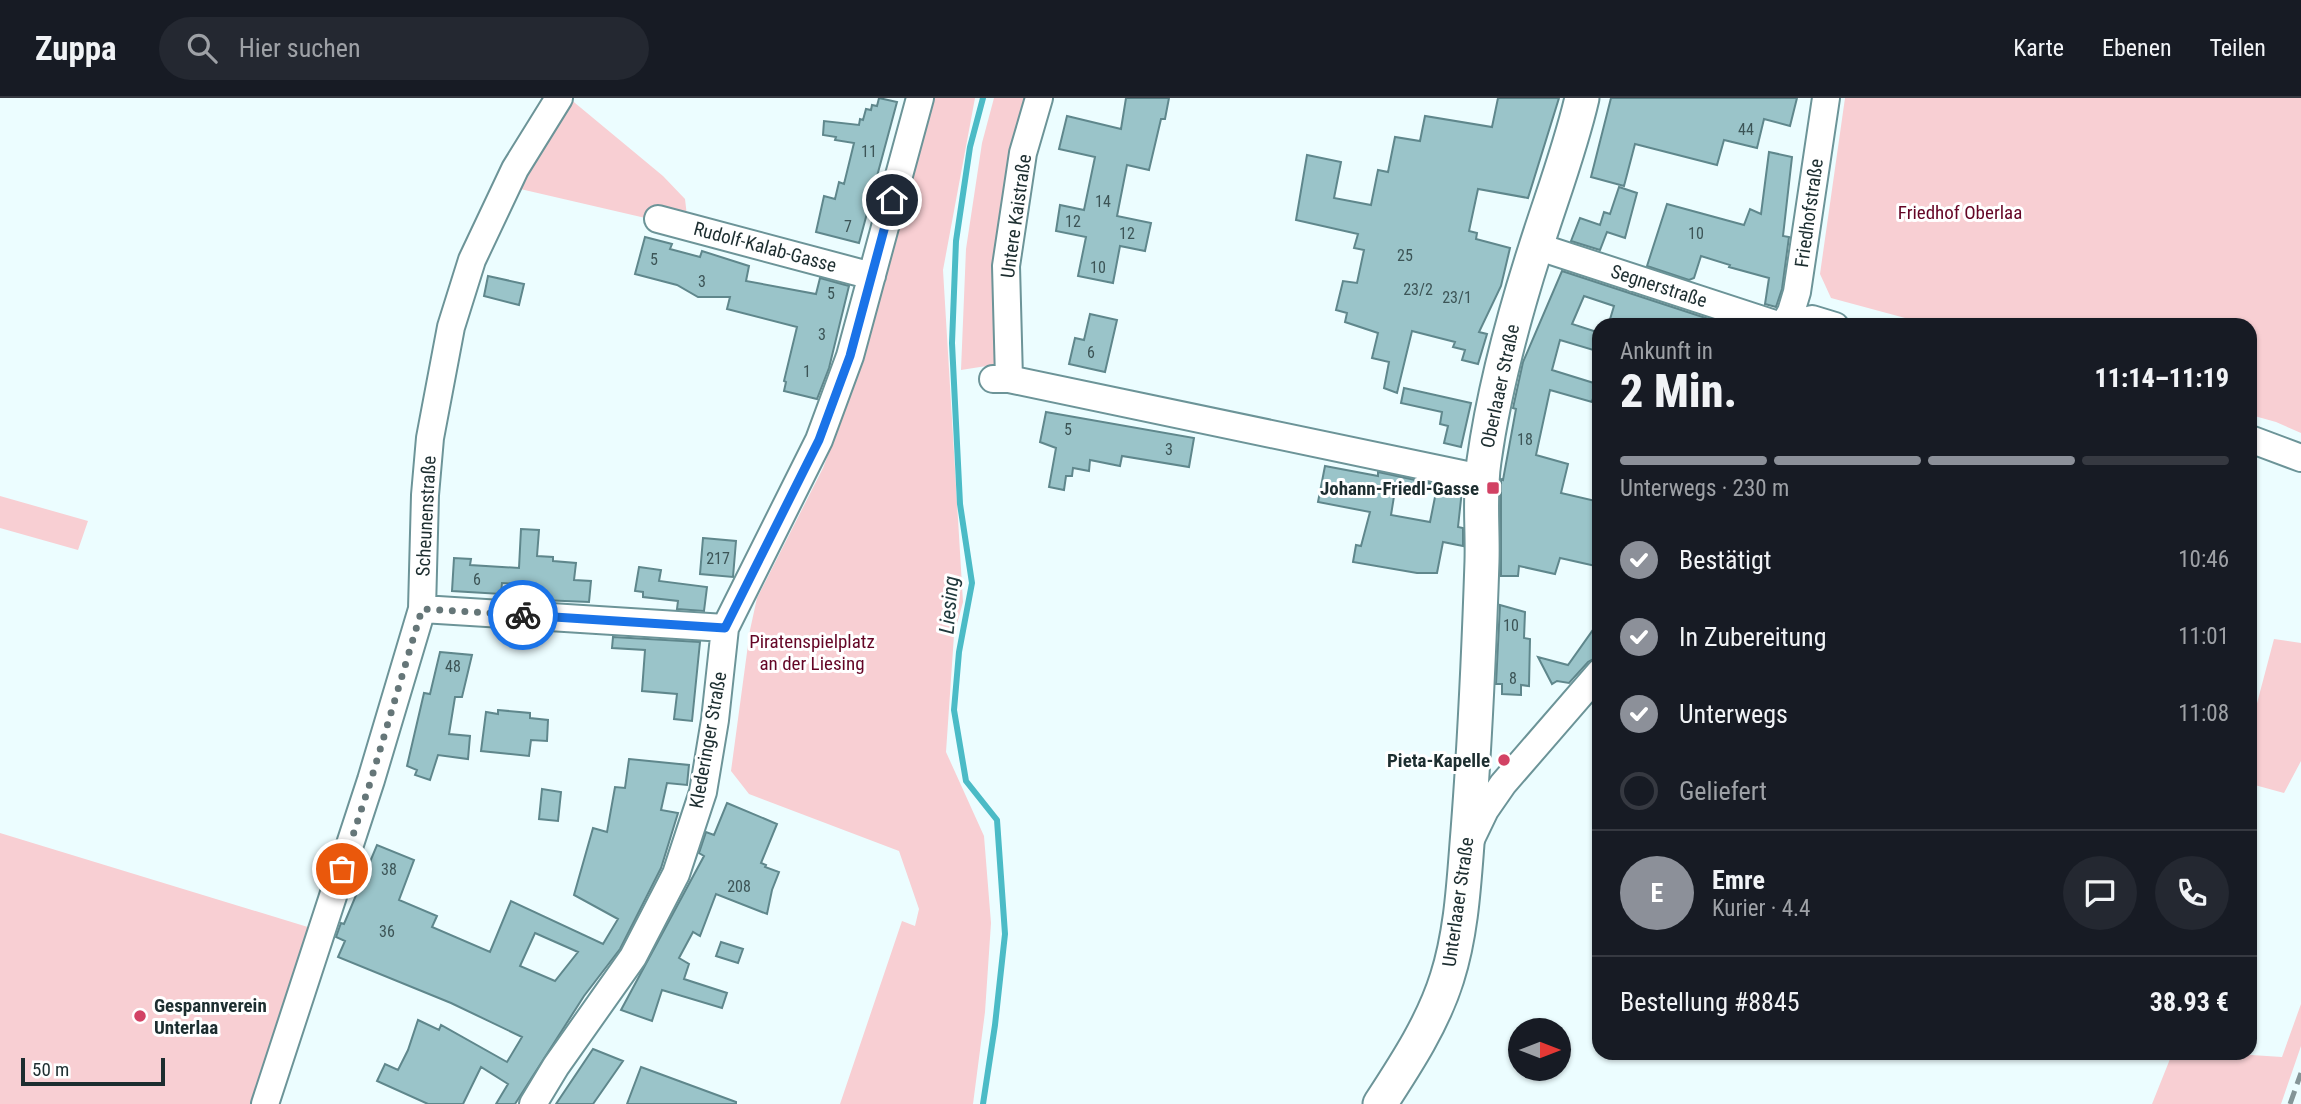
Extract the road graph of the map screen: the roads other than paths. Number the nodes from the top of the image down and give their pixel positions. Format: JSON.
{"nodes":[{"id":1,"x":559,"y":98,"type":"edge"},
{"id":2,"x":920,"y":98,"type":"edge"},
{"id":3,"x":1039,"y":98,"type":"edge"},
{"id":4,"x":1583,"y":98,"type":"edge"},
{"id":5,"x":1826,"y":98,"type":"edge"},
{"id":6,"x":658,"y":219,"type":"dead end"},
{"id":7,"x":1536,"y":246,"type":"junction"},
{"id":8,"x":872,"y":276,"type":"junction"},
{"id":9,"x":1758,"y":318,"type":"edge"},
{"id":10,"x":1788,"y":318,"type":"edge"},
{"id":11,"x":2257,"y":442,"type":"edge"},
{"id":12,"x":2301,"y":458,"type":"edge"},
{"id":13,"x":1482,"y":478,"type":"junction"},
{"id":14,"x":422,"y":609,"type":"junction"},
{"id":15,"x":725,"y":628,"type":"junction"},
{"id":16,"x":1592,"y":681,"type":"edge"},
{"id":17,"x":1473,"y":768,"type":"junction"},
{"id":18,"x":1503,"y":784,"type":"junction"},
{"id":19,"x":1467,"y":848,"type":"junction"},
{"id":20,"x":265,"y":1104,"type":"edge"},
{"id":21,"x":533,"y":1104,"type":"edge"},
{"id":22,"x":1380,"y":1104,"type":"edge"}],
"edges":[{"from":1,"to":14,"type":"street","name":"Scheunenstraße"},
{"from":2,"to":8,"type":"street","name":"Klederinger Straße"},
{"from":3,"to":13,"type":"street","name":"Untere Kaistraße"},
{"from":4,"to":7,"type":"main road","name":"Oberlaaer Straße"},
{"from":5,"to":10,"type":"street","name":"Friedhofstraße"},
{"from":6,"to":8,"type":"street","name":"Rudolf-Kalab-Gasse"},
{"from":7,"to":9,"type":"street","name":"Segnerstraße"},
{"from":7,"to":13,"type":"main road","name":"Oberlaaer Straße"},
{"from":8,"to":15,"type":"street","name":"Klederinger Straße"},
{"from":11,"to":12,"type":"street"},
{"from":13,"to":17,"type":"main road","name":"Oberlaaer Straße"},
{"from":14,"to":15,"type":"street"},
{"from":14,"to":20,"type":"street","name":"Scheunenstraße"},
{"from":15,"to":21,"type":"street","name":"Klederinger Straße"},
{"from":16,"to":18,"type":"street"},
{"from":17,"to":18,"type":"street"},
{"from":17,"to":19,"type":"main road","name":"Unterlaaer Straße"},
{"from":18,"to":19,"type":"street"},
{"from":19,"to":22,"type":"main road","name":"Unterlaaer Straße"}]}
